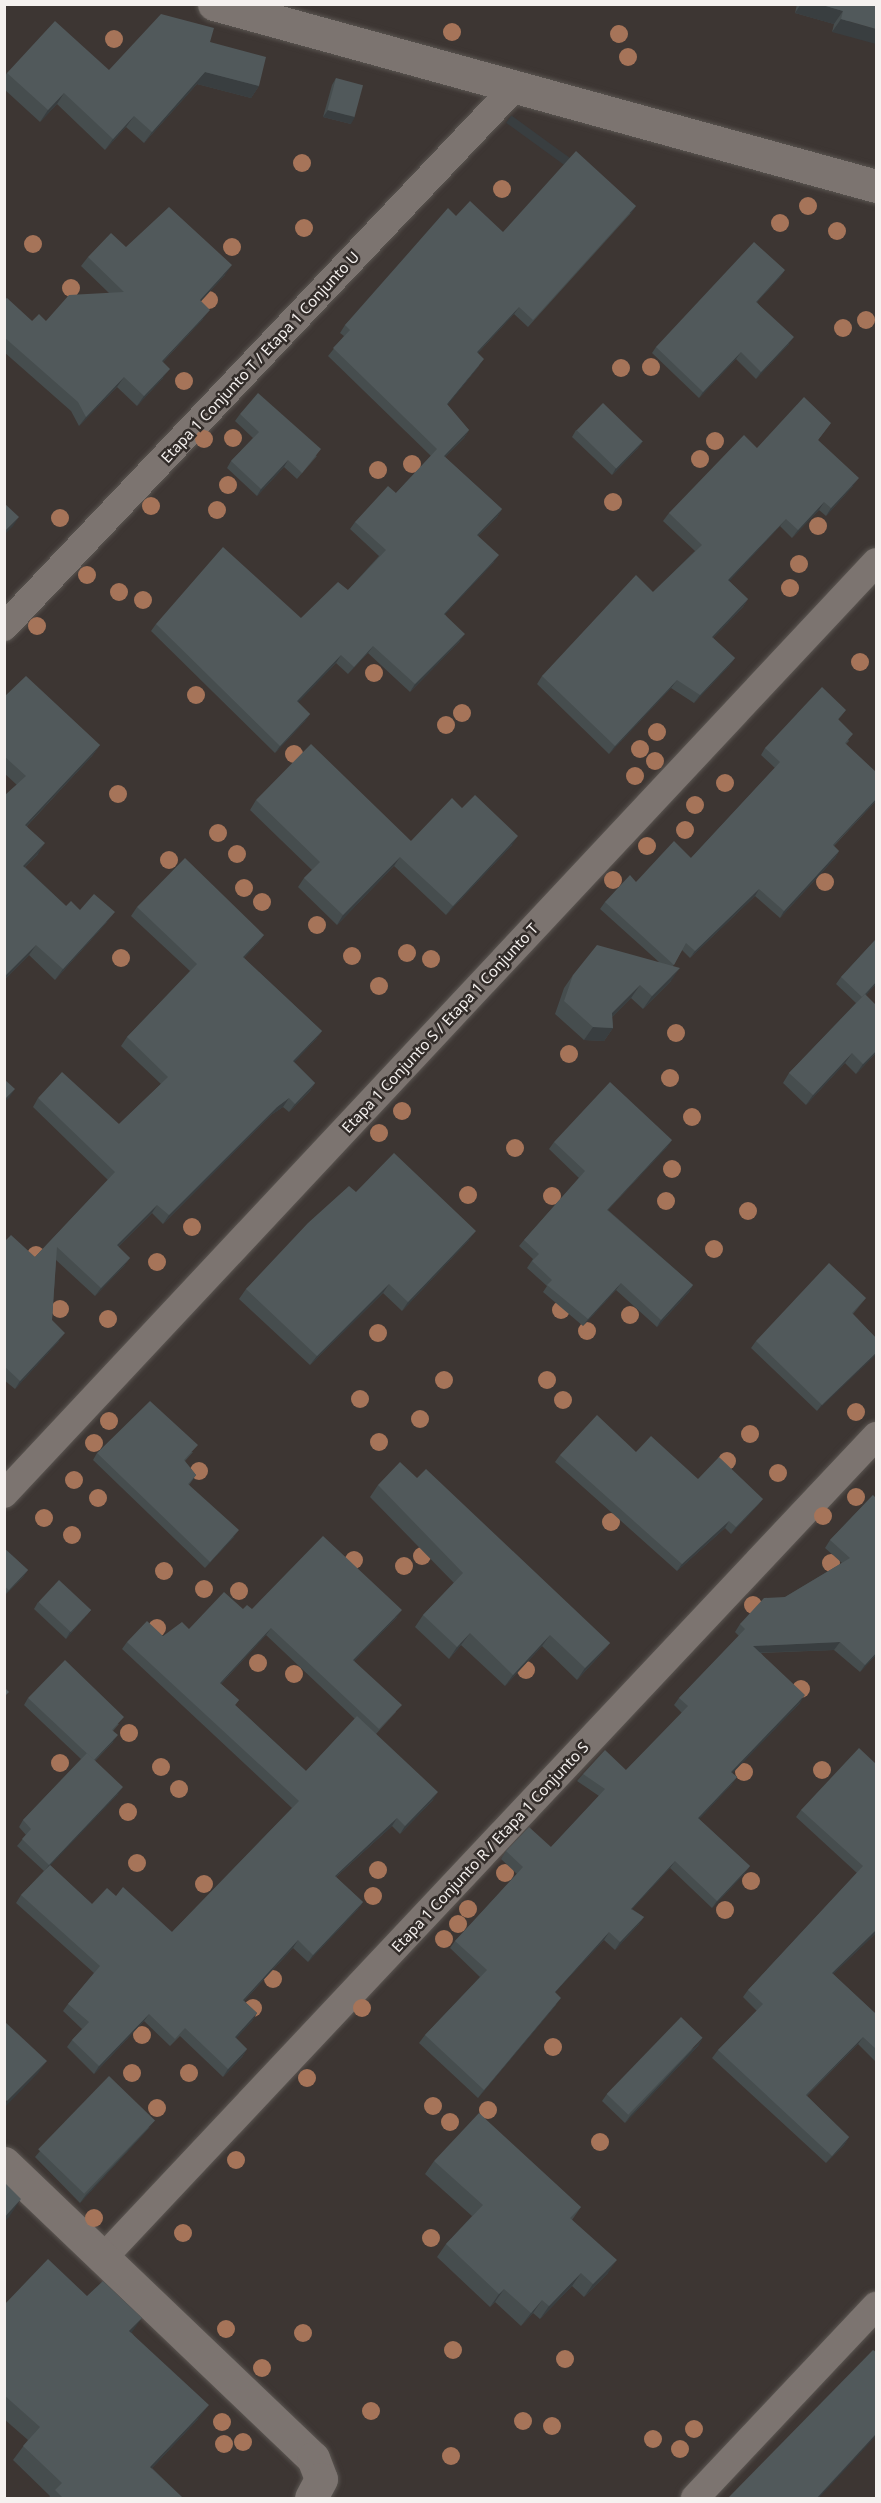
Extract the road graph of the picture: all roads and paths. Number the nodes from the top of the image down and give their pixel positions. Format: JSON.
{"nodes":[{"id":1,"x":214,"y":4,"type":"edge"},
{"id":2,"x":515,"y":87,"type":"junction"},
{"id":3,"x":876,"y":186,"type":"edge"},
{"id":4,"x":876,"y":562,"type":"edge"},
{"id":5,"x":4,"y":627,"type":"edge"},
{"id":6,"x":876,"y":1436,"type":"edge"},
{"id":7,"x":4,"y":1494,"type":"edge"},
{"id":8,"x":4,"y":2163,"type":"edge"},
{"id":9,"x":104,"y":2257,"type":"junction"},
{"id":10,"x":876,"y":2306,"type":"edge"},
{"id":11,"x":311,"y":2499,"type":"edge"},
{"id":12,"x":695,"y":2499,"type":"edge"}],
"edges":[{"from":1,"to":2,"type":"street"},
{"from":2,"to":3,"type":"street"},
{"from":2,"to":5,"type":"street","name":"Etapa 1 Conjunto T / Etapa 1 Conjunto U"},
{"from":4,"to":7,"type":"street","name":"Etapa 1 Conjunto S / Etapa 1 Conjunto T"},
{"from":6,"to":9,"type":"street","name":"Etapa 1 Conjunto R / Etapa 1 Conjunto S"},
{"from":8,"to":9,"type":"street"},
{"from":9,"to":11,"type":"street"},
{"from":10,"to":12,"type":"street"}]}
